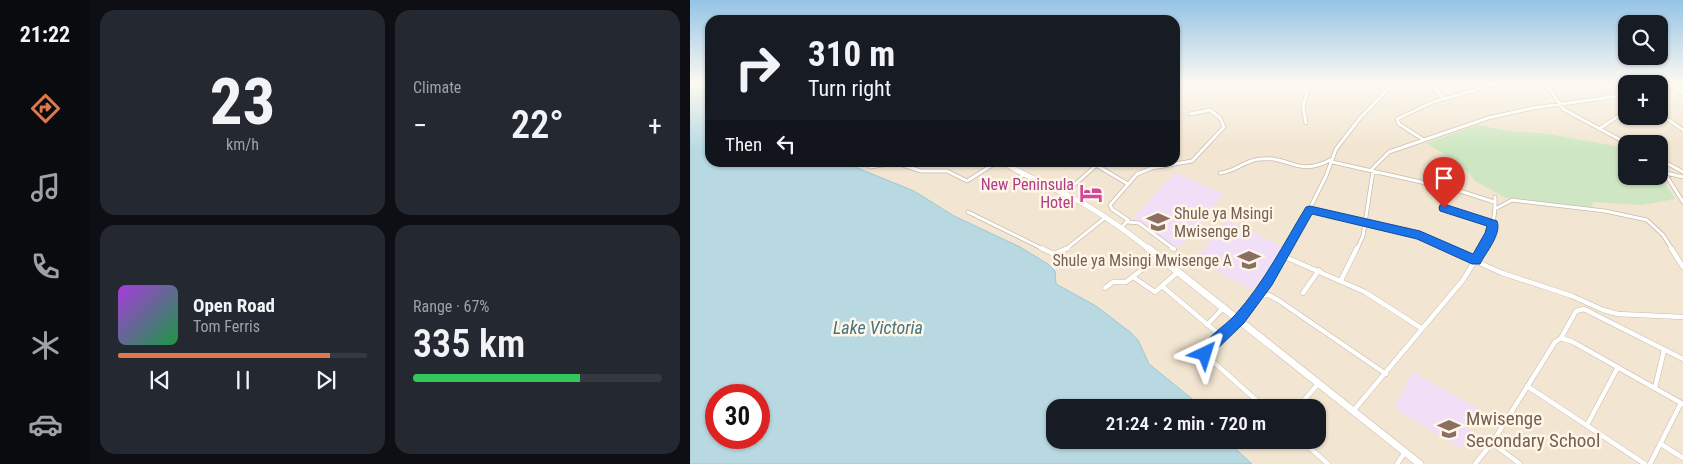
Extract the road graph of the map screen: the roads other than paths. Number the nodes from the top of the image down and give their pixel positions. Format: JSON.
{"nodes":[{"id":1,"x":1303,"y":106,"type":"edge"},
{"id":2,"x":1373,"y":106,"type":"edge"},
{"id":3,"x":1421,"y":106,"type":"edge"},
{"id":4,"x":1550,"y":106,"type":"edge"},
{"id":5,"x":1560,"y":106,"type":"edge"},
{"id":6,"x":1190,"y":114,"type":"dead end"},
{"id":7,"x":1618,"y":116,"type":"edge"},
{"id":8,"x":1668,"y":119,"type":"edge"},
{"id":9,"x":1306,"y":123,"type":"dead end"},
{"id":10,"x":1599,"y":129,"type":"junction"},
{"id":11,"x":1683,"y":130,"type":"edge"},
{"id":12,"x":1618,"y":139,"type":"edge"},
{"id":13,"x":1424,"y":140,"type":"junction"},
{"id":14,"x":1332,"y":160,"type":"junction"},
{"id":15,"x":1180,"y":164,"type":"edge"},
{"id":16,"x":1668,"y":164,"type":"edge"},
{"id":17,"x":907,"y":167,"type":"edge"},
{"id":18,"x":987,"y":167,"type":"edge"},
{"id":19,"x":1011,"y":167,"type":"edge"},
{"id":20,"x":1095,"y":167,"type":"edge"},
{"id":21,"x":1102,"y":167,"type":"edge"},
{"id":22,"x":1165,"y":167,"type":"edge"},
{"id":23,"x":1372,"y":170,"type":"junction"},
{"id":24,"x":1683,"y":172,"type":"edge"},
{"id":25,"x":1220,"y":173,"type":"dead end"},
{"id":26,"x":1668,"y":174,"type":"edge"},
{"id":27,"x":1023,"y":175,"type":"junction"},
{"id":28,"x":1683,"y":177,"type":"edge"},
{"id":29,"x":1668,"y":178,"type":"edge"},
{"id":30,"x":1013,"y":183,"type":"dead end"},
{"id":31,"x":1128,"y":184,"type":"junction"},
{"id":32,"x":1064,"y":194,"type":"junction"},
{"id":33,"x":1682,"y":200,"type":"edge"},
{"id":34,"x":1444,"y":208,"type":"dead end"},
{"id":35,"x":1496,"y":208,"type":"junction"},
{"id":36,"x":1310,"y":210,"type":"junction"},
{"id":37,"x":968,"y":212,"type":"dead end"},
{"id":38,"x":1106,"y":217,"type":"junction"},
{"id":39,"x":1367,"y":222,"type":"junction"},
{"id":40,"x":1125,"y":224,"type":"junction"},
{"id":41,"x":1493,"y":224,"type":"junction"},
{"id":42,"x":1174,"y":249,"type":"dead end"},
{"id":43,"x":1160,"y":256,"type":"junction"},
{"id":44,"x":1283,"y":256,"type":"junction"},
{"id":45,"x":1476,"y":260,"type":"junction"},
{"id":46,"x":1683,"y":267,"type":"edge"},
{"id":47,"x":1319,"y":270,"type":"junction"},
{"id":48,"x":1179,"y":271,"type":"junction"},
{"id":49,"x":1133,"y":277,"type":"junction"},
{"id":50,"x":1341,"y":280,"type":"junction"},
{"id":51,"x":1162,"y":286,"type":"junction"},
{"id":52,"x":1105,"y":288,"type":"dead end"},
{"id":53,"x":1303,"y":293,"type":"dead end"},
{"id":54,"x":1256,"y":297,"type":"junction"},
{"id":55,"x":1224,"y":307,"type":"junction"},
{"id":56,"x":1683,"y":317,"type":"edge"},
{"id":57,"x":1240,"y":319,"type":"junction"},
{"id":58,"x":1207,"y":325,"type":"junction"},
{"id":59,"x":1421,"y":328,"type":"junction"},
{"id":60,"x":1221,"y":336,"type":"junction"},
{"id":61,"x":1561,"y":338,"type":"junction"},
{"id":62,"x":1664,"y":350,"type":"junction"},
{"id":63,"x":1683,"y":359,"type":"edge"},
{"id":64,"x":1618,"y":368,"type":"junction"},
{"id":65,"x":1386,"y":374,"type":"junction"},
{"id":66,"x":1319,"y":382,"type":"junction"},
{"id":67,"x":1527,"y":386,"type":"junction"},
{"id":68,"x":1655,"y":388,"type":"junction"},
{"id":69,"x":1255,"y":399,"type":"edge"},
{"id":70,"x":1305,"y":399,"type":"edge"},
{"id":71,"x":1682,"y":404,"type":"edge"},
{"id":72,"x":1354,"y":410,"type":"junction"},
{"id":73,"x":1587,"y":425,"type":"junction"},
{"id":74,"x":1492,"y":443,"type":"junction"},
{"id":75,"x":1661,"y":444,"type":"junction"},
{"id":76,"x":1311,"y":449,"type":"edge"},
{"id":77,"x":1406,"y":452,"type":"junction"},
{"id":78,"x":1683,"y":458,"type":"edge"},
{"id":79,"x":1328,"y":464,"type":"edge"},
{"id":80,"x":1397,"y":464,"type":"edge"},
{"id":81,"x":1420,"y":464,"type":"edge"},
{"id":82,"x":1475,"y":464,"type":"edge"},
{"id":83,"x":1520,"y":464,"type":"edge"},
{"id":84,"x":1644,"y":464,"type":"edge"},
{"id":85,"x":1650,"y":464,"type":"edge"}],
"edges":[{"from":1,"to":9,"type":"street"},
{"from":2,"to":14,"type":"street"},
{"from":3,"to":13,"type":"street"},
{"from":4,"to":13,"type":"street"},
{"from":5,"to":10,"type":"street"},
{"from":6,"to":15,"type":"street"},
{"from":7,"to":10,"type":"street"},
{"from":8,"to":11,"type":"street"},
{"from":10,"to":12,"type":"street"},
{"from":13,"to":23,"type":"street"},
{"from":14,"to":23,"type":"street"},
{"from":14,"to":25,"type":"street"},
{"from":14,"to":36,"type":"street"},
{"from":16,"to":24,"type":"street"},
{"from":17,"to":18,"type":"street"},
{"from":19,"to":27,"type":"street"},
{"from":20,"to":32,"type":"street"},
{"from":21,"to":31,"type":"street"},
{"from":22,"to":31,"type":"street"},
{"from":23,"to":35,"type":"street"},
{"from":23,"to":39,"type":"street"},
{"from":26,"to":28,"type":"street"},
{"from":27,"to":30,"type":"street"},
{"from":27,"to":32,"type":"street"},
{"from":29,"to":33,"type":"street"},
{"from":31,"to":40,"type":"street"},
{"from":32,"to":38,"type":"street"},
{"from":34,"to":41,"type":"street"},
{"from":35,"to":41,"type":"street"},
{"from":35,"to":46,"type":"street"},
{"from":36,"to":39,"type":"street"},
{"from":36,"to":44,"type":"street"},
{"from":37,"to":38,"type":"street"},
{"from":38,"to":40,"type":"street"},
{"from":39,"to":45,"type":"street"},
{"from":39,"to":50,"type":"street"},
{"from":40,"to":42,"type":"street"},
{"from":40,"to":43,"type":"street"},
{"from":41,"to":45,"type":"street"},
{"from":43,"to":48,"type":"street"},
{"from":43,"to":49,"type":"street"},
{"from":44,"to":47,"type":"street"},
{"from":44,"to":54,"type":"street"},
{"from":45,"to":56,"type":"street"},
{"from":45,"to":59,"type":"street"},
{"from":47,"to":50,"type":"street"},
{"from":47,"to":53,"type":"street"},
{"from":48,"to":51,"type":"street"},
{"from":48,"to":55,"type":"street"},
{"from":49,"to":51,"type":"street"},
{"from":49,"to":52,"type":"street"},
{"from":50,"to":59,"type":"street"},
{"from":51,"to":58,"type":"street"},
{"from":54,"to":57,"type":"street"},
{"from":54,"to":65,"type":"street"},
{"from":55,"to":57,"type":"street"},
{"from":55,"to":58,"type":"street"},
{"from":57,"to":60,"type":"street"},
{"from":57,"to":66,"type":"street"},
{"from":58,"to":60,"type":"street"},
{"from":59,"to":65,"type":"street"},
{"from":60,"to":69,"type":"street"},
{"from":61,"to":62,"type":"street"},
{"from":61,"to":64,"type":"street"},
{"from":61,"to":67,"type":"street"},
{"from":62,"to":63,"type":"street"},
{"from":62,"to":68,"type":"street"},
{"from":64,"to":68,"type":"street"},
{"from":64,"to":73,"type":"street"},
{"from":65,"to":72,"type":"street"},
{"from":66,"to":70,"type":"street"},
{"from":66,"to":72,"type":"street"},
{"from":67,"to":73,"type":"street"},
{"from":67,"to":74,"type":"street"},
{"from":68,"to":71,"type":"street"},
{"from":71,"to":75,"type":"street"},
{"from":72,"to":77,"type":"street"},
{"from":73,"to":84,"type":"street"},
{"from":74,"to":82,"type":"street"},
{"from":74,"to":83,"type":"street"},
{"from":75,"to":78,"type":"street"},
{"from":75,"to":85,"type":"street"},
{"from":76,"to":79,"type":"street"},
{"from":77,"to":80,"type":"street"},
{"from":77,"to":81,"type":"street"}]}
